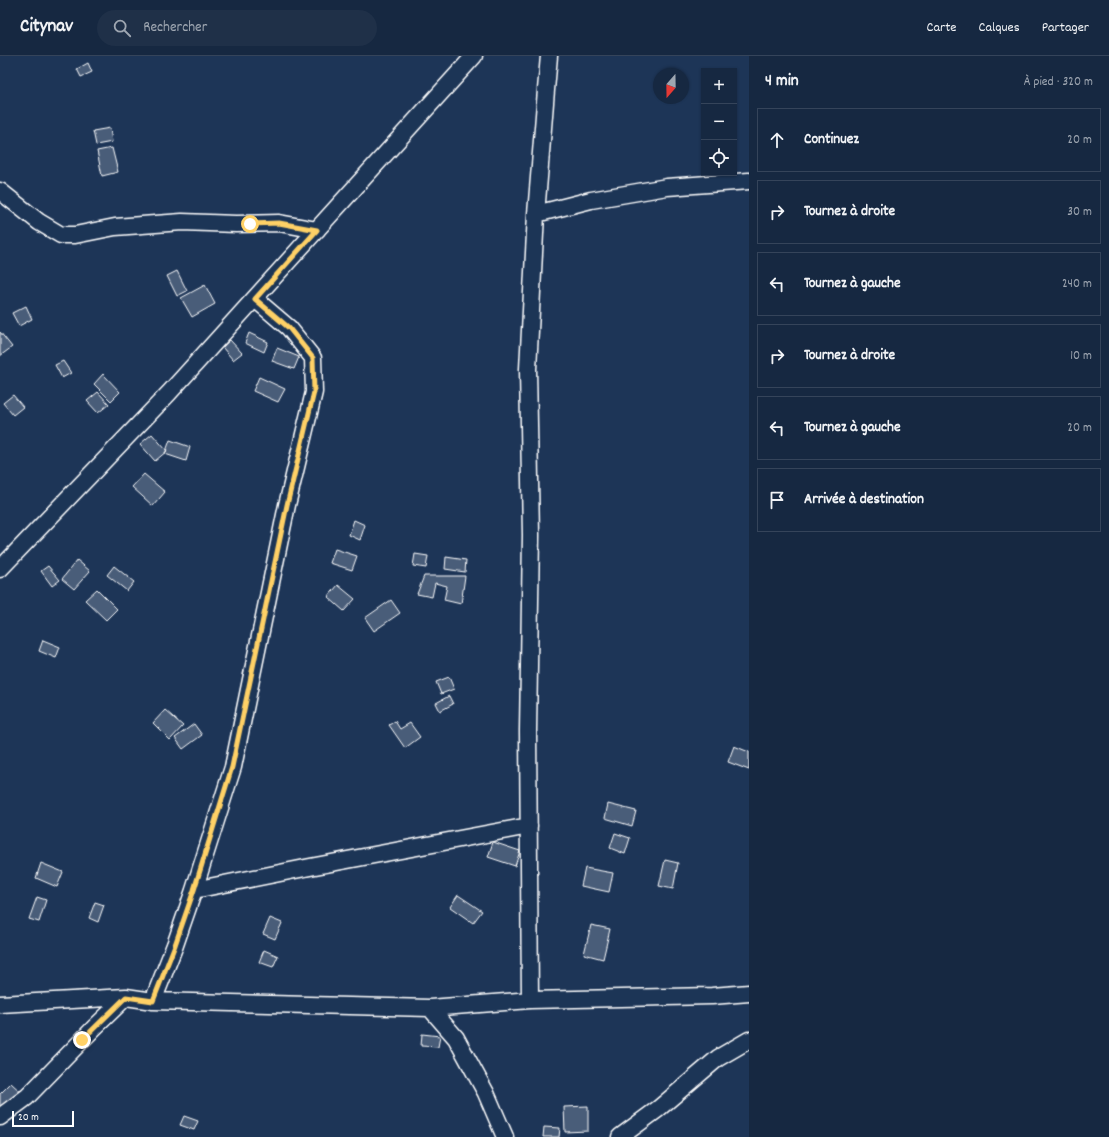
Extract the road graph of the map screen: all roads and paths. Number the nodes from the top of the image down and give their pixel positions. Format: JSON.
{"nodes":[{"id":1,"x":474,"y":56,"type":"edge"},
{"id":2,"x":549,"y":56,"type":"edge"},
{"id":3,"x":749,"y":181,"type":"edge"},
{"id":4,"x":0,"y":191,"type":"edge"},
{"id":5,"x":536,"y":214,"type":"junction"},
{"id":6,"x":317,"y":230,"type":"junction"},
{"id":7,"x":255,"y":299,"type":"junction"},
{"id":8,"x":0,"y":569,"type":"edge"},
{"id":9,"x":528,"y":826,"type":"junction"},
{"id":10,"x":194,"y":890,"type":"junction"},
{"id":11,"x":749,"y":993,"type":"edge"},
{"id":12,"x":126,"y":997,"type":"junction"},
{"id":13,"x":530,"y":1000,"type":"junction"},
{"id":14,"x":153,"y":1001,"type":"junction"},
{"id":15,"x":0,"y":1004,"type":"edge"},
{"id":16,"x":430,"y":1008,"type":"junction"},
{"id":17,"x":749,"y":1040,"type":"edge"},
{"id":18,"x":0,"y":1118,"type":"edge"},
{"id":19,"x":505,"y":1137,"type":"edge"},
{"id":20,"x":620,"y":1137,"type":"edge"}],
"edges":[{"from":1,"to":6,"type":"street"},
{"from":2,"to":5,"type":"street"},
{"from":3,"to":5,"type":"street"},
{"from":4,"to":6,"type":"street"},
{"from":5,"to":9,"type":"street"},
{"from":6,"to":7,"type":"street"},
{"from":7,"to":8,"type":"street"},
{"from":7,"to":10,"type":"street"},
{"from":9,"to":10,"type":"street"},
{"from":9,"to":13,"type":"street"},
{"from":10,"to":14,"type":"street"},
{"from":11,"to":13,"type":"street"},
{"from":12,"to":14,"type":"street"},
{"from":12,"to":15,"type":"street"},
{"from":12,"to":18,"type":"street"},
{"from":13,"to":16,"type":"street"},
{"from":14,"to":16,"type":"street"},
{"from":16,"to":19,"type":"street"},
{"from":17,"to":20,"type":"street"}]}
